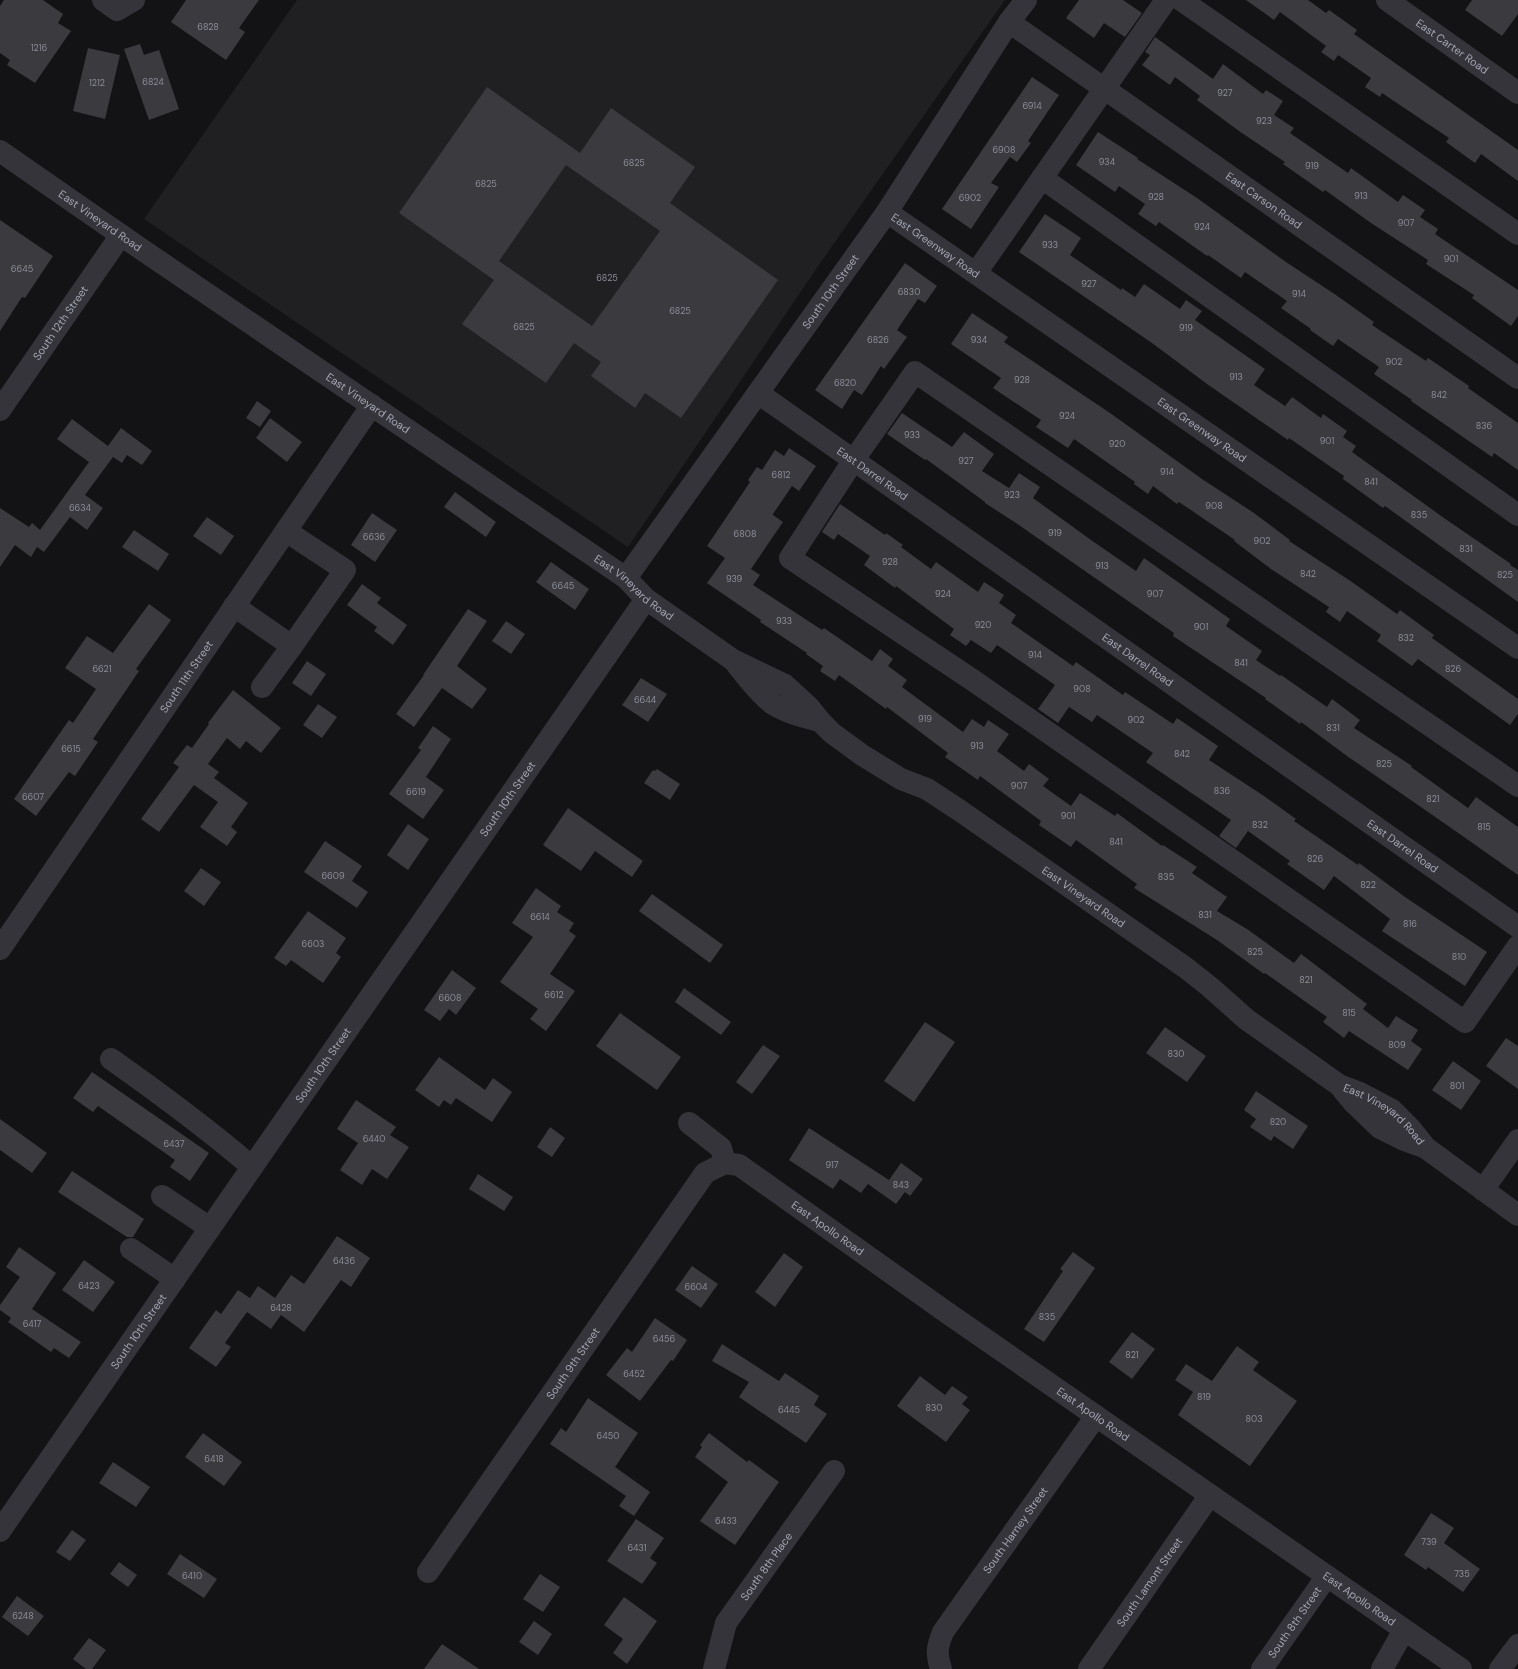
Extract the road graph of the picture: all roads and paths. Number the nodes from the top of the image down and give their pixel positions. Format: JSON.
{"nodes":[{"id":1,"x":1026,"y":0,"type":"edge"},
{"id":2,"x":1166,"y":0,"type":"edge"},
{"id":3,"x":1181,"y":0,"type":"edge"},
{"id":4,"x":1387,"y":0,"type":"edge"},
{"id":5,"x":1009,"y":22,"type":"junction"},
{"id":6,"x":1104,"y":89,"type":"junction"},
{"id":7,"x":1518,"y":93,"type":"edge"},
{"id":8,"x":0,"y":151,"type":"edge"},
{"id":9,"x":1042,"y":178,"type":"junction"},
{"id":10,"x":887,"y":212,"type":"junction"},
{"id":11,"x":1518,"y":234,"type":"edge"},
{"id":12,"x":121,"y":235,"type":"junction"},
{"id":13,"x":976,"y":274,"type":"junction"},
{"id":14,"x":1518,"y":378,"type":"edge"},
{"id":15,"x":758,"y":393,"type":"junction"},
{"id":16,"x":372,"y":405,"type":"junction"},
{"id":17,"x":0,"y":410,"type":"edge"},
{"id":18,"x":854,"y":460,"type":"junction"},
{"id":19,"x":1518,"y":515,"type":"edge"},
{"id":20,"x":286,"y":531,"type":"junction"},
{"id":21,"x":626,"y":578,"type":"junction"},
{"id":22,"x":646,"y":599,"type":"junction"},
{"id":23,"x":234,"y":606,"type":"junction"},
{"id":24,"x":292,"y":646,"type":"junction"},
{"id":25,"x":1518,"y":648,"type":"edge"},
{"id":26,"x":262,"y":687,"type":"dead end"},
{"id":27,"x":1518,"y":786,"type":"edge"},
{"id":28,"x":1518,"y":927,"type":"edge"},
{"id":29,"x":1518,"y":946,"type":"edge"},
{"id":30,"x":0,"y":949,"type":"edge"},
{"id":31,"x":111,"y":1059,"type":"dead end"},
{"id":32,"x":689,"y":1123,"type":"dead end"},
{"id":33,"x":1518,"y":1140,"type":"edge"},
{"id":34,"x":725,"y":1163,"type":"junction"},
{"id":35,"x":252,"y":1166,"type":"junction"},
{"id":36,"x":1483,"y":1190,"type":"junction"},
{"id":37,"x":162,"y":1196,"type":"dead end"},
{"id":38,"x":1518,"y":1215,"type":"edge"},
{"id":39,"x":210,"y":1228,"type":"junction"},
{"id":40,"x":131,"y":1249,"type":"dead end"},
{"id":41,"x":175,"y":1278,"type":"junction"},
{"id":42,"x":1096,"y":1416,"type":"junction"},
{"id":43,"x":834,"y":1471,"type":"dead end"},
{"id":44,"x":1210,"y":1495,"type":"junction"},
{"id":45,"x":0,"y":1531,"type":"edge"},
{"id":46,"x":428,"y":1572,"type":"dead end"},
{"id":47,"x":1327,"y":1576,"type":"junction"},
{"id":48,"x":1404,"y":1630,"type":"junction"},
{"id":49,"x":1518,"y":1645,"type":"edge"},
{"id":50,"x":714,"y":1669,"type":"edge"},
{"id":51,"x":942,"y":1669,"type":"edge"},
{"id":52,"x":1089,"y":1669,"type":"edge"},
{"id":53,"x":1262,"y":1669,"type":"edge"},
{"id":54,"x":1382,"y":1669,"type":"edge"},
{"id":55,"x":1461,"y":1669,"type":"edge"},
{"id":56,"x":1500,"y":1669,"type":"edge"}],
"edges":[{"from":1,"to":5,"type":"street","name":"South 10th Street"},
{"from":2,"to":6,"type":"street"},
{"from":3,"to":11,"type":"street"},
{"from":4,"to":7,"type":"street","name":"East Carter Road"},
{"from":5,"to":6,"type":"street","name":"East Carson Road"},
{"from":5,"to":10,"type":"street","name":"South 10th Street"},
{"from":6,"to":9,"type":"street"},
{"from":6,"to":14,"type":"street","name":"East Carson Road"},
{"from":8,"to":12,"type":"street","name":"East Vineyard Road"},
{"from":9,"to":13,"type":"street"},
{"from":9,"to":19,"type":"street"},
{"from":10,"to":13,"type":"street","name":"East Greenway Road"},
{"from":10,"to":15,"type":"street","name":"South 10th Street"},
{"from":12,"to":16,"type":"street","name":"East Vineyard Road"},
{"from":12,"to":17,"type":"street","name":"South 12th Street"},
{"from":13,"to":25,"type":"street","name":"East Greenway Road"},
{"from":15,"to":18,"type":"street","name":"East Darrel Road"},
{"from":15,"to":21,"type":"street","name":"South 10th Street"},
{"from":16,"to":20,"type":"street","name":"South 11th Street"},
{"from":16,"to":21,"type":"street","name":"East Vineyard Road"},
{"from":18,"to":27,"type":"street"},
{"from":18,"to":28,"type":"street","name":"East Darrel Road"},
{"from":18,"to":29,"type":"street"},
{"from":20,"to":23,"type":"street","name":"South 11th Street"},
{"from":20,"to":24,"type":"street"},
{"from":21,"to":22,"type":"street","name":"East Vineyard Road"},
{"from":22,"to":35,"type":"street","name":"South 10th Street"},
{"from":22,"to":36,"type":"street","name":"East Vineyard Road"},
{"from":23,"to":24,"type":"street"},
{"from":23,"to":30,"type":"street","name":"South 11th Street"},
{"from":24,"to":26,"type":"street"},
{"from":31,"to":35,"type":"street"},
{"from":32,"to":34,"type":"street"},
{"from":33,"to":36,"type":"street"},
{"from":34,"to":42,"type":"street","name":"East Apollo Road"},
{"from":34,"to":46,"type":"street","name":"South 9th Street"},
{"from":35,"to":39,"type":"street","name":"South 10th Street"},
{"from":36,"to":38,"type":"street","name":"East Vineyard Road"},
{"from":37,"to":39,"type":"street"},
{"from":39,"to":41,"type":"street","name":"South 10th Street"},
{"from":40,"to":41,"type":"street"},
{"from":41,"to":45,"type":"street","name":"South 10th Street"},
{"from":42,"to":44,"type":"street","name":"East Apollo Road"},
{"from":42,"to":51,"type":"street","name":"South Harney Street"},
{"from":43,"to":50,"type":"street","name":"South 8th Place"},
{"from":44,"to":47,"type":"street","name":"East Apollo Road"},
{"from":44,"to":52,"type":"street","name":"South Lamont Street"},
{"from":47,"to":48,"type":"street","name":"East Apollo Road"},
{"from":47,"to":53,"type":"street","name":"South 8th Street"},
{"from":48,"to":54,"type":"street"},
{"from":48,"to":55,"type":"street","name":"East Apollo Road"},
{"from":49,"to":56,"type":"street"}]}
